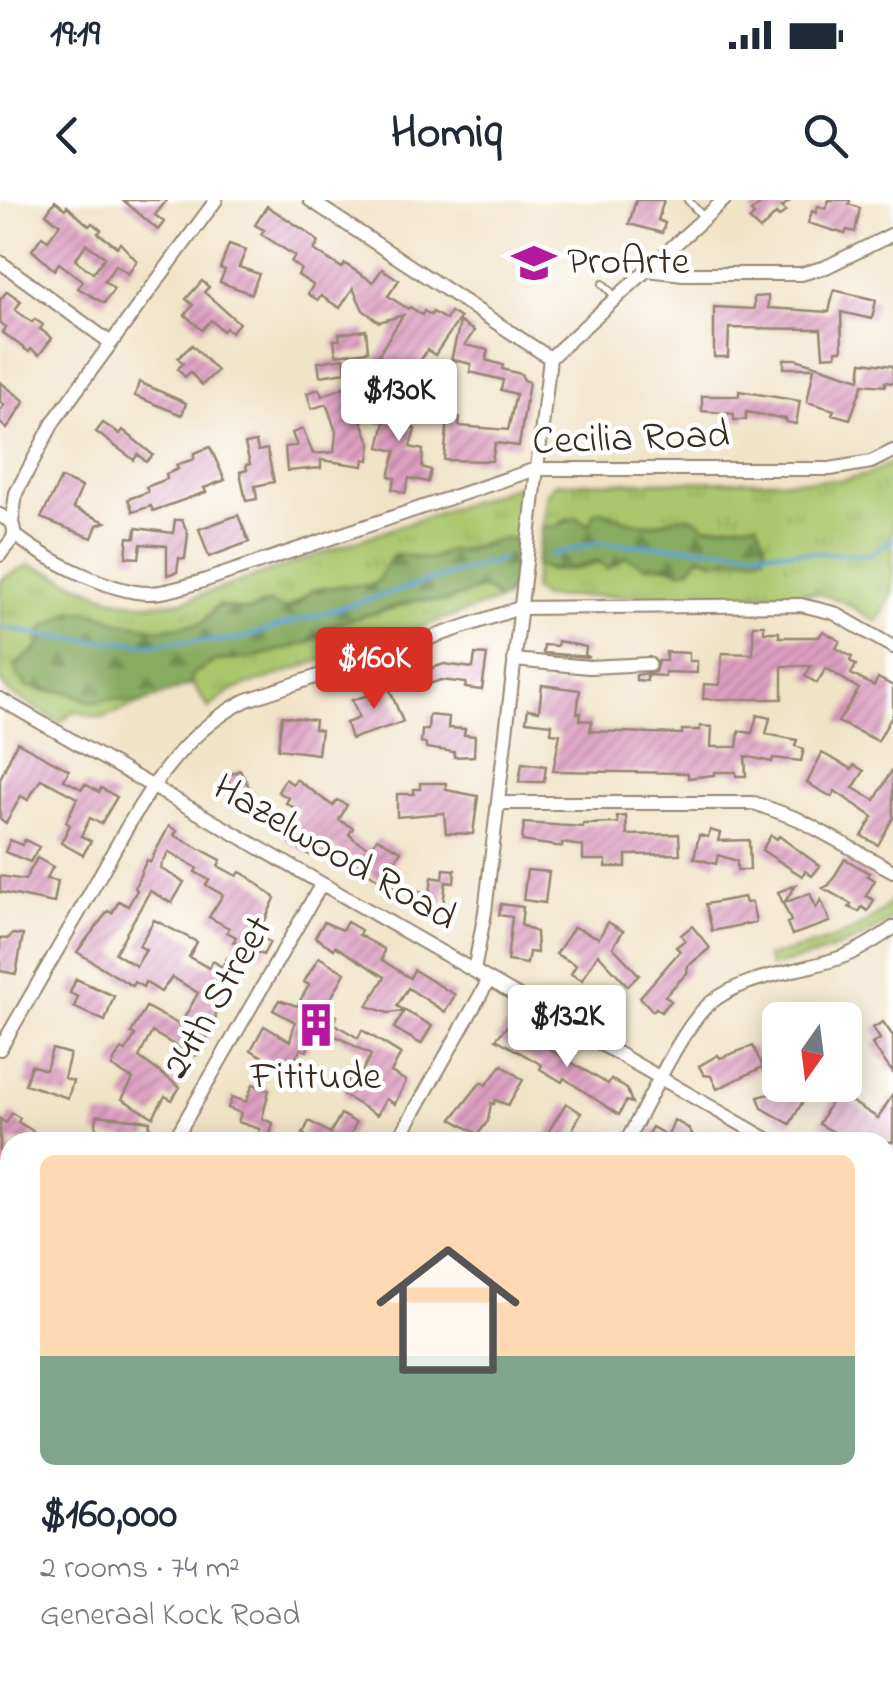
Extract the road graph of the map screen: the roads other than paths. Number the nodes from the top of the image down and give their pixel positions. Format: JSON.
{"nodes":[{"id":1,"x":216,"y":200,"type":"edge"},
{"id":2,"x":310,"y":200,"type":"edge"},
{"id":3,"x":688,"y":200,"type":"edge"},
{"id":4,"x":724,"y":200,"type":"edge"},
{"id":5,"x":704,"y":218,"type":"junction"},
{"id":6,"x":893,"y":234,"type":"edge"},
{"id":7,"x":0,"y":262,"type":"edge"},
{"id":8,"x":647,"y":270,"type":"junction"},
{"id":9,"x":603,"y":284,"type":"dead end"},
{"id":10,"x":616,"y":298,"type":"junction"},
{"id":11,"x":110,"y":343,"type":"junction"},
{"id":12,"x":550,"y":358,"type":"junction"},
{"id":13,"x":893,"y":451,"type":"edge"},
{"id":14,"x":536,"y":470,"type":"junction"},
{"id":15,"x":6,"y":520,"type":"edge"},
{"id":16,"x":2,"y":550,"type":"edge"},
{"id":17,"x":34,"y":551,"type":"junction"},
{"id":18,"x":519,"y":608,"type":"junction"},
{"id":19,"x":893,"y":646,"type":"edge"},
{"id":20,"x":514,"y":660,"type":"junction"},
{"id":21,"x":649,"y":664,"type":"dead end"},
{"id":22,"x":0,"y":699,"type":"edge"},
{"id":23,"x":0,"y":710,"type":"edge"},
{"id":24,"x":20,"y":713,"type":"junction"},
{"id":25,"x":151,"y":787,"type":"junction"},
{"id":26,"x":499,"y":802,"type":"junction"},
{"id":27,"x":893,"y":871,"type":"edge"},
{"id":28,"x":321,"y":885,"type":"junction"},
{"id":29,"x":893,"y":928,"type":"edge"},
{"id":30,"x":474,"y":972,"type":"junction"},
{"id":31,"x":489,"y":980,"type":"junction"},
{"id":32,"x":0,"y":1049,"type":"edge"},
{"id":33,"x":662,"y":1080,"type":"junction"},
{"id":34,"x":180,"y":1132,"type":"edge"},
{"id":35,"x":403,"y":1132,"type":"edge"},
{"id":36,"x":632,"y":1132,"type":"edge"},
{"id":37,"x":754,"y":1132,"type":"edge"}],
"edges":[{"from":1,"to":11,"type":"street"},
{"from":2,"to":12,"type":"street"},
{"from":3,"to":5,"type":"lane"},
{"from":4,"to":5,"type":"street"},
{"from":5,"to":8,"type":"street"},
{"from":6,"to":8,"type":"street"},
{"from":7,"to":11,"type":"street"},
{"from":8,"to":10,"type":"street"},
{"from":9,"to":10,"type":"lane"},
{"from":10,"to":12,"type":"street"},
{"from":11,"to":15,"type":"street"},
{"from":12,"to":14,"type":"street"},
{"from":13,"to":14,"type":"street","name":"Cecilia Road"},
{"from":14,"to":17,"type":"street","name":"Cecilia Road"},
{"from":14,"to":18,"type":"street"},
{"from":15,"to":16,"type":"street"},
{"from":15,"to":17,"type":"street","name":"Cecilia Road"},
{"from":16,"to":17,"type":"street","name":"Cecilia Road"},
{"from":18,"to":19,"type":"street"},
{"from":18,"to":20,"type":"street"},
{"from":18,"to":25,"type":"street"},
{"from":20,"to":21,"type":"street"},
{"from":20,"to":26,"type":"street"},
{"from":22,"to":24,"type":"street","name":"Hazelwood Road"},
{"from":23,"to":24,"type":"street","name":"Hazelwood Road"},
{"from":24,"to":25,"type":"street","name":"Hazelwood Road"},
{"from":25,"to":28,"type":"street","name":"Hazelwood Road"},
{"from":25,"to":32,"type":"street"},
{"from":26,"to":27,"type":"street"},
{"from":26,"to":30,"type":"street"},
{"from":28,"to":30,"type":"street","name":"Hazelwood Road"},
{"from":28,"to":34,"type":"street","name":"24th Street"},
{"from":29,"to":33,"type":"street"},
{"from":30,"to":31,"type":"street","name":"Hazelwood Road"},
{"from":31,"to":33,"type":"street","name":"Hazelwood Road"},
{"from":31,"to":35,"type":"street"},
{"from":33,"to":36,"type":"street"},
{"from":33,"to":37,"type":"street","name":"Hazelwood Road"}]}
